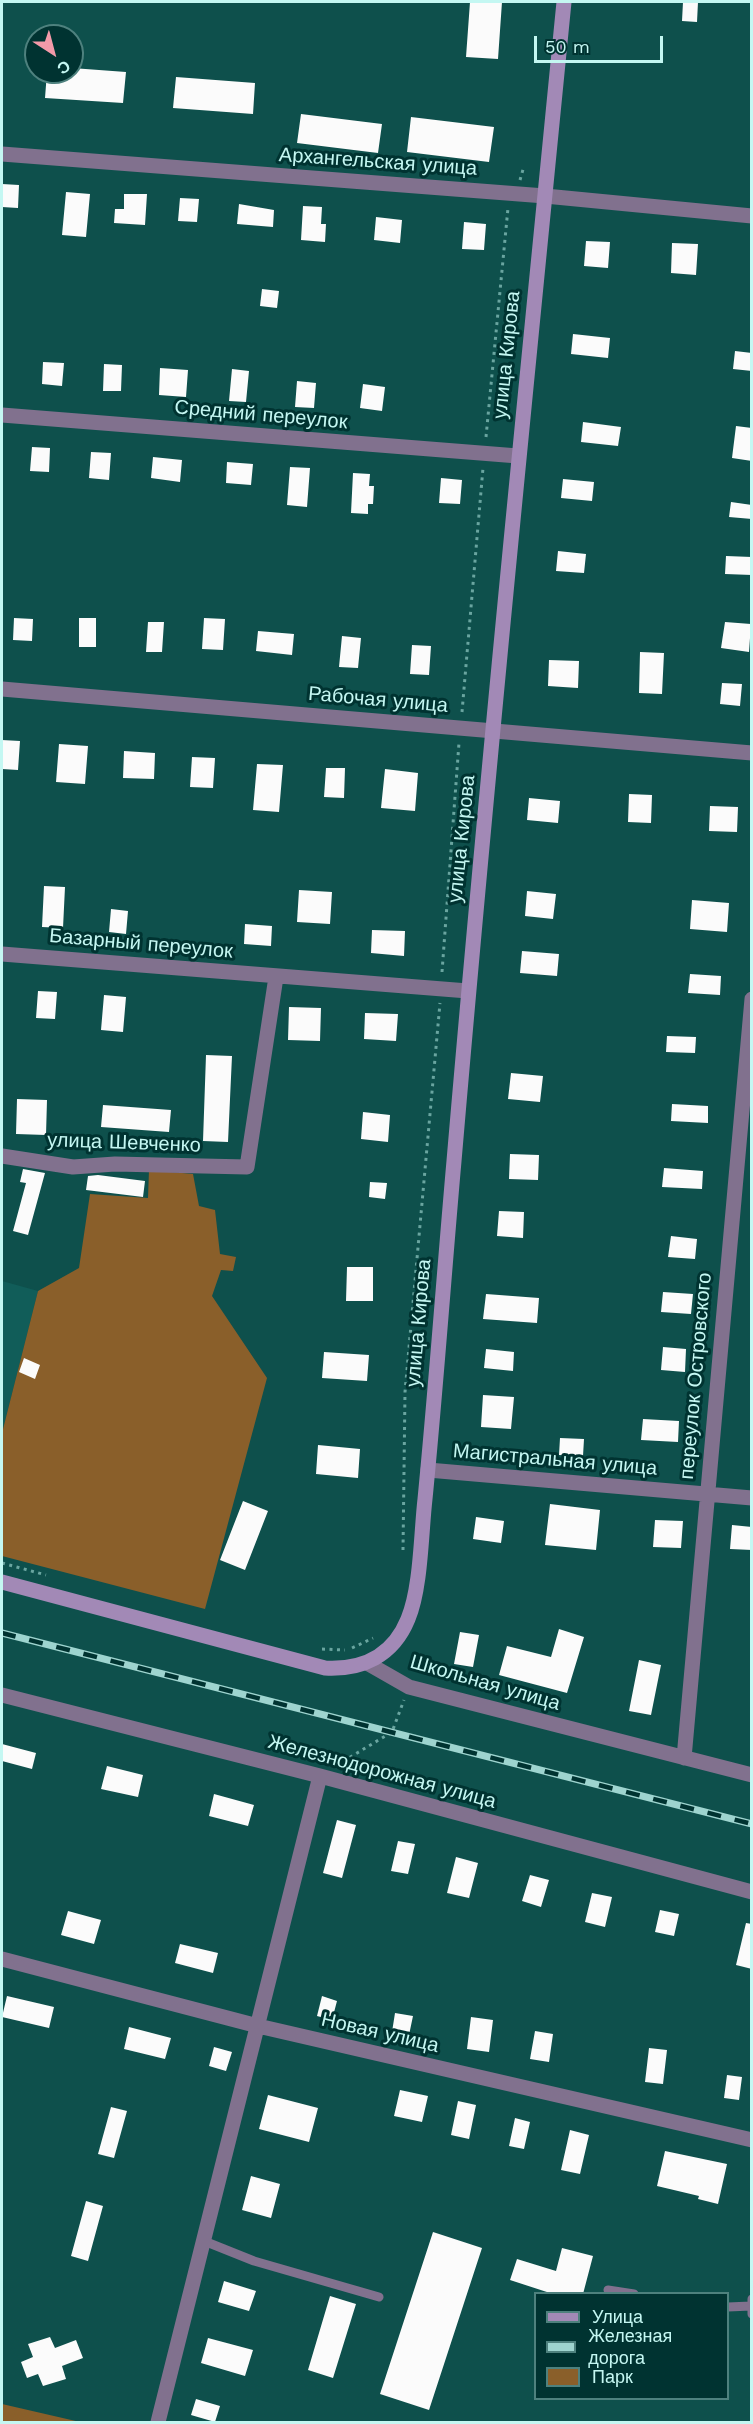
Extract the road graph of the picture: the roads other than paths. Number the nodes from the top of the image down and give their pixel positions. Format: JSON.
{"nodes":[{"id":1,"x":564,"y":2,"type":"edge"},
{"id":2,"x":2,"y":154,"type":"edge"},
{"id":3,"x":545,"y":196,"type":"junction"},
{"id":4,"x":752,"y":216,"type":"edge"},
{"id":5,"x":2,"y":415,"type":"edge"},
{"id":6,"x":518,"y":456,"type":"junction"},
{"id":7,"x":2,"y":689,"type":"edge"},
{"id":8,"x":493,"y":731,"type":"junction"},
{"id":9,"x":752,"y":753,"type":"edge"},
{"id":10,"x":2,"y":954,"type":"edge"},
{"id":11,"x":276,"y":977,"type":"junction"},
{"id":12,"x":468,"y":991,"type":"junction"},
{"id":13,"x":752,"y":999,"type":"edge"},
{"id":14,"x":2,"y":1156,"type":"edge"},
{"id":15,"x":428,"y":1470,"type":"junction"},
{"id":16,"x":706,"y":1494,"type":"junction"},
{"id":17,"x":752,"y":1498,"type":"edge"},
{"id":18,"x":2,"y":1582,"type":"edge"},
{"id":19,"x":367,"y":1663,"type":"junction"},
{"id":20,"x":2,"y":1695,"type":"edge"},
{"id":21,"x":684,"y":1758,"type":"junction"},
{"id":22,"x":752,"y":1774,"type":"edge"},
{"id":23,"x":320,"y":1776,"type":"junction"},
{"id":24,"x":752,"y":1892,"type":"edge"},
{"id":25,"x":2,"y":1959,"type":"edge"},
{"id":26,"x":258,"y":2026,"type":"junction"},
{"id":27,"x":752,"y":2140,"type":"edge"},
{"id":28,"x":204,"y":2241,"type":"junction"},
{"id":29,"x":608,"y":2290,"type":"dead end"},
{"id":30,"x":621,"y":2292,"type":"edge"},
{"id":31,"x":379,"y":2297,"type":"dead end"},
{"id":32,"x":751,"y":2306,"type":"edge"},
{"id":33,"x":729,"y":2307,"type":"edge"},
{"id":34,"x":158,"y":2422,"type":"edge"}],
"edges":[{"from":1,"to":3,"type":"main road","name":"улица Кирова"},
{"from":2,"to":3,"type":"street","name":"Архангельская улица"},
{"from":3,"to":4,"type":"street","name":"Архангельская улица"},
{"from":3,"to":6,"type":"main road","name":"улица Кирова"},
{"from":5,"to":6,"type":"street","name":"Средний переулок"},
{"from":6,"to":8,"type":"main road","name":"улица Кирова"},
{"from":7,"to":8,"type":"street","name":"Рабочая улица"},
{"from":8,"to":9,"type":"street","name":"Рабочая улица"},
{"from":8,"to":12,"type":"main road","name":"улица Кирова"},
{"from":10,"to":11,"type":"street","name":"Базарный переулок"},
{"from":11,"to":12,"type":"street","name":"Базарный переулок"},
{"from":11,"to":14,"type":"street","name":"улица Шевченко"},
{"from":12,"to":15,"type":"main road","name":"улица Кирова"},
{"from":13,"to":16,"type":"street","name":"переулок Островского"},
{"from":15,"to":16,"type":"street","name":"Магистральная улица"},
{"from":15,"to":19,"type":"main road","name":"улица Кирова"},
{"from":16,"to":17,"type":"street","name":"Магистральная улица"},
{"from":16,"to":21,"type":"street","name":"переулок Островского"},
{"from":18,"to":19,"type":"main road"},
{"from":19,"to":21,"type":"street","name":"Школьная улица"},
{"from":20,"to":23,"type":"street","name":"Железнодорожная улица"},
{"from":21,"to":22,"type":"street","name":"Школьная улица"},
{"from":23,"to":24,"type":"street","name":"Железнодорожная улица"},
{"from":23,"to":26,"type":"street"},
{"from":25,"to":26,"type":"street","name":"Новая улица"},
{"from":26,"to":27,"type":"street","name":"Новая улица"},
{"from":26,"to":28,"type":"street"},
{"from":28,"to":31,"type":"lane"},
{"from":28,"to":34,"type":"street"},
{"from":29,"to":30,"type":"lane"},
{"from":32,"to":33,"type":"lane"}]}
